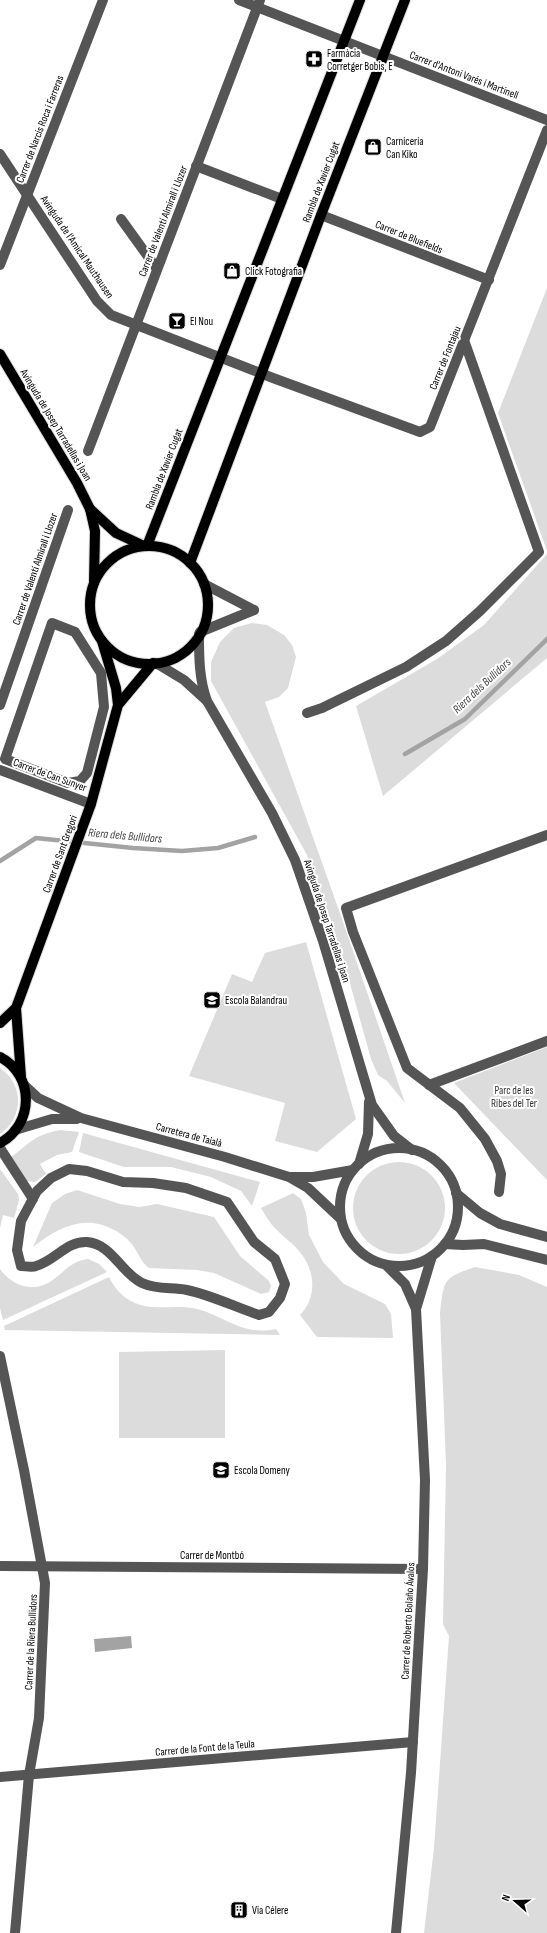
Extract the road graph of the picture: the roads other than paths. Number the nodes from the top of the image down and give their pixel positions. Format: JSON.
{"nodes":[{"id":1,"x":103,"y":0,"type":"edge"},
{"id":2,"x":238,"y":0,"type":"edge"},
{"id":3,"x":360,"y":0,"type":"edge"},
{"id":4,"x":405,"y":0,"type":"edge"},
{"id":5,"x":258,"y":4,"type":"edge"},
{"id":6,"x":344,"y":42,"type":"junction"},
{"id":7,"x":383,"y":56,"type":"junction"},
{"id":8,"x":547,"y":120,"type":"edge"},
{"id":9,"x":547,"y":130,"type":"edge"},
{"id":10,"x":0,"y":154,"type":"edge"},
{"id":11,"x":196,"y":166,"type":"junction"},
{"id":12,"x":28,"y":195,"type":"junction"},
{"id":13,"x":282,"y":199,"type":"junction"},
{"id":14,"x":321,"y":215,"type":"junction"},
{"id":15,"x":121,"y":219,"type":"dead end"},
{"id":16,"x":0,"y":265,"type":"edge"},
{"id":17,"x":157,"y":269,"type":"junction"},
{"id":18,"x":489,"y":280,"type":"junction"},
{"id":19,"x":136,"y":325,"type":"junction"},
{"id":20,"x":464,"y":343,"type":"junction"},
{"id":21,"x":0,"y":354,"type":"edge"},
{"id":22,"x":220,"y":357,"type":"junction"},
{"id":23,"x":261,"y":374,"type":"junction"},
{"id":24,"x":88,"y":451,"type":"dead end"},
{"id":25,"x":90,"y":509,"type":"junction"},
{"id":26,"x":68,"y":510,"type":"dead end"},
{"id":27,"x":146,"y":546,"type":"junction"},
{"id":28,"x":190,"y":563,"type":"junction"},
{"id":29,"x":204,"y":584,"type":"junction"},
{"id":30,"x":94,"y":586,"type":"junction"},
{"id":31,"x":200,"y":633,"type":"junction"},
{"id":32,"x":102,"y":641,"type":"junction"},
{"id":33,"x":155,"y":663,"type":"junction"},
{"id":34,"x":208,"y":701,"type":"junction"},
{"id":35,"x":0,"y":705,"type":"edge"},
{"id":36,"x":118,"y":705,"type":"junction"},
{"id":37,"x":307,"y":713,"type":"dead end"},
{"id":38,"x":0,"y":770,"type":"edge"},
{"id":39,"x":87,"y":773,"type":"joint"},
{"id":40,"x":91,"y":804,"type":"junction"},
{"id":41,"x":547,"y":835,"type":"edge"},
{"id":42,"x":16,"y":1008,"type":"junction"},
{"id":43,"x":0,"y":1022,"type":"edge"},
{"id":44,"x":547,"y":1041,"type":"edge"},
{"id":45,"x":0,"y":1058,"type":"edge"},
{"id":46,"x":22,"y":1081,"type":"junction"},
{"id":47,"x":429,"y":1085,"type":"junction"},
{"id":48,"x":368,"y":1094,"type":"junction"},
{"id":49,"x":81,"y":1118,"type":"junction"},
{"id":50,"x":15,"y":1130,"type":"junction"},
{"id":51,"x":0,"y":1143,"type":"edge"},
{"id":52,"x":0,"y":1148,"type":"edge"},
{"id":53,"x":412,"y":1150,"type":"junction"},
{"id":54,"x":356,"y":1167,"type":"junction"},
{"id":55,"x":289,"y":1177,"type":"junction"},
{"id":56,"x":499,"y":1192,"type":"dead end"},
{"id":57,"x":456,"y":1193,"type":"junction"},
{"id":58,"x":33,"y":1199,"type":"junction"},
{"id":59,"x":341,"y":1219,"type":"junction"},
{"id":60,"x":547,"y":1237,"type":"edge"},
{"id":61,"x":445,"y":1244,"type":"junction"},
{"id":62,"x":432,"y":1256,"type":"junction"},
{"id":63,"x":547,"y":1260,"type":"edge"},
{"id":64,"x":386,"y":1265,"type":"junction"},
{"id":65,"x":416,"y":1309,"type":"junction"},
{"id":66,"x":0,"y":1356,"type":"edge"},
{"id":67,"x":0,"y":1566,"type":"edge"},
{"id":68,"x":42,"y":1567,"type":"junction"},
{"id":69,"x":423,"y":1569,"type":"junction"},
{"id":70,"x":413,"y":1742,"type":"junction"},
{"id":71,"x":29,"y":1775,"type":"junction"},
{"id":72,"x":0,"y":1777,"type":"edge"},
{"id":73,"x":15,"y":1933,"type":"edge"},
{"id":74,"x":396,"y":1933,"type":"edge"}],
"edges":[{"from":1,"to":12,"type":"street","name":"Carrer de Narcís Roca i Farreras"},
{"from":2,"to":5,"type":"street","name":"Carrer d'Antoni Varés i Martinell"},
{"from":3,"to":6,"type":"main road","name":"Rambla de Xavier Cugat"},
{"from":4,"to":7,"type":"main road","name":"Rambla de Xavier Cugat"},
{"from":5,"to":6,"type":"street","name":"Carrer d'Antoni Varés i Martinell"},
{"from":5,"to":11,"type":"street","name":"Carrer de Valentí Almirall i Llozer"},
{"from":6,"to":7,"type":"street","name":"Carrer d'Antoni Varés i Martinell"},
{"from":6,"to":13,"type":"main road","name":"Rambla de Xavier Cugat"},
{"from":7,"to":8,"type":"street","name":"Carrer d'Antoni Varés i Martinell"},
{"from":7,"to":14,"type":"main road","name":"Rambla de Xavier Cugat"},
{"from":9,"to":18,"type":"street","name":"Carrer de Fontajau"},
{"from":10,"to":12,"type":"street","name":"Avinguda de l'Amical Mauthausen"},
{"from":11,"to":13,"type":"street"},
{"from":11,"to":17,"type":"street","name":"Carrer de Valentí Almirall i Llozer"},
{"from":12,"to":16,"type":"street","name":"Carrer de Narcís Roca i Farreras"},
{"from":12,"to":19,"type":"street","name":"Avinguda de l'Amical Mauthausen"},
{"from":13,"to":22,"type":"main road","name":"Rambla de Xavier Cugat"},
{"from":14,"to":18,"type":"street","name":"Carrer de Bluefields"},
{"from":14,"to":23,"type":"main road","name":"Rambla de Xavier Cugat"},
{"from":15,"to":17,"type":"street"},
{"from":17,"to":19,"type":"street","name":"Carrer de Valentí Almirall i Llozer"},
{"from":18,"to":20,"type":"street","name":"Carrer de Fontajau"},
{"from":19,"to":22,"type":"street","name":"Avinguda de l'Amical Mauthausen"},
{"from":19,"to":24,"type":"street","name":"Carrer de Valentí Almirall i Llozer"},
{"from":20,"to":23,"type":"street","name":"Carrer de Fontajau"},
{"from":20,"to":37,"type":"street"},
{"from":21,"to":25,"type":"main road","name":"Avinguda de Josep Tarradellas i Joan"},
{"from":22,"to":23,"type":"street"},
{"from":22,"to":27,"type":"main road","name":"Rambla de Xavier Cugat"},
{"from":23,"to":28,"type":"main road","name":"Rambla de Xavier Cugat"},
{"from":25,"to":27,"type":"main road","name":"Avinguda de Josep Tarradellas i Joan"},
{"from":25,"to":30,"type":"main road","name":"Avinguda de Josep Tarradellas i Joan"},
{"from":26,"to":35,"type":"street","name":"Carrer de Valentí Almirall i Llozer"},
{"from":27,"to":28,"type":"main road"},
{"from":27,"to":30,"type":"main road"},
{"from":28,"to":29,"type":"main road"},
{"from":29,"to":31,"type":"main road"},
{"from":29,"to":31,"type":"street"},
{"from":30,"to":32,"type":"main road"},
{"from":31,"to":33,"type":"main road"},
{"from":31,"to":34,"type":"street","name":"Avinguda de Josep Tarradellas i Joan"},
{"from":32,"to":33,"type":"main road"},
{"from":32,"to":36,"type":"main road","name":"Carrer de Sant Gregori"},
{"from":33,"to":34,"type":"street","name":"Avinguda de Josep Tarradellas i Joan"},
{"from":33,"to":36,"type":"main road","name":"Carrer de Sant Gregori"},
{"from":34,"to":48,"type":"street","name":"Avinguda de Josep Tarradellas i Joan"},
{"from":36,"to":40,"type":"main road","name":"Carrer de Sant Gregori"},
{"from":38,"to":40,"type":"street","name":"Carrer de Can Sunyer"},
{"from":39,"to":39,"type":"street"},
{"from":40,"to":42,"type":"main road","name":"Carrer de Sant Gregori"},
{"from":41,"to":47,"type":"street"},
{"from":42,"to":43,"type":"main road","name":"Carrer de Sant Gregori"},
{"from":42,"to":46,"type":"main road","name":"Carrer de Sant Gregori"},
{"from":44,"to":47,"type":"street"},
{"from":45,"to":46,"type":"main road"},
{"from":46,"to":49,"type":"street","name":"Carretera de Taialà"},
{"from":46,"to":50,"type":"main road","name":"Carrer de Sant Gregori"},
{"from":47,"to":56,"type":"street"},
{"from":48,"to":53,"type":"street","name":"Avinguda de Josep Tarradellas i Joan"},
{"from":48,"to":54,"type":"street","name":"Avinguda de Josep Tarradellas i Joan"},
{"from":49,"to":50,"type":"street","name":"Carretera de Taialà"},
{"from":49,"to":55,"type":"street","name":"Carretera de Taialà"},
{"from":50,"to":51,"type":"main road"},
{"from":52,"to":58,"type":"street"},
{"from":53,"to":54,"type":"street"},
{"from":53,"to":57,"type":"street"},
{"from":54,"to":55,"type":"street","name":"Carretera de Taialà"},
{"from":54,"to":59,"type":"street"},
{"from":55,"to":59,"type":"street","name":"Carretera de Taialà"},
{"from":57,"to":60,"type":"street"},
{"from":57,"to":61,"type":"street"},
{"from":58,"to":58,"type":"street"},
{"from":59,"to":64,"type":"street"},
{"from":61,"to":62,"type":"street"},
{"from":61,"to":63,"type":"street"},
{"from":62,"to":64,"type":"street"},
{"from":62,"to":65,"type":"street","name":"Carrer de Roberto Bolaño Ávalos"},
{"from":64,"to":65,"type":"street","name":"Carrer de Roberto Bolaño Ávalos"},
{"from":65,"to":69,"type":"street","name":"Carrer de Roberto Bolaño Ávalos"},
{"from":66,"to":68,"type":"street","name":"Carrer de la Riera Bullidors"},
{"from":67,"to":68,"type":"street","name":"Carrer de Montbó"},
{"from":68,"to":69,"type":"street","name":"Carrer de Montbó"},
{"from":68,"to":71,"type":"street","name":"Carrer de la Riera Bullidors"},
{"from":69,"to":70,"type":"street","name":"Carrer de Roberto Bolaño Ávalos"},
{"from":70,"to":71,"type":"street","name":"Carrer de la Font de la Teula"},
{"from":70,"to":74,"type":"street","name":"Carrer de Roberto Bolaño Ávalos"},
{"from":71,"to":72,"type":"street","name":"Carrer de la Font de la Teula"},
{"from":71,"to":73,"type":"street","name":"Carrer de la Riera Bullidors"}]}
